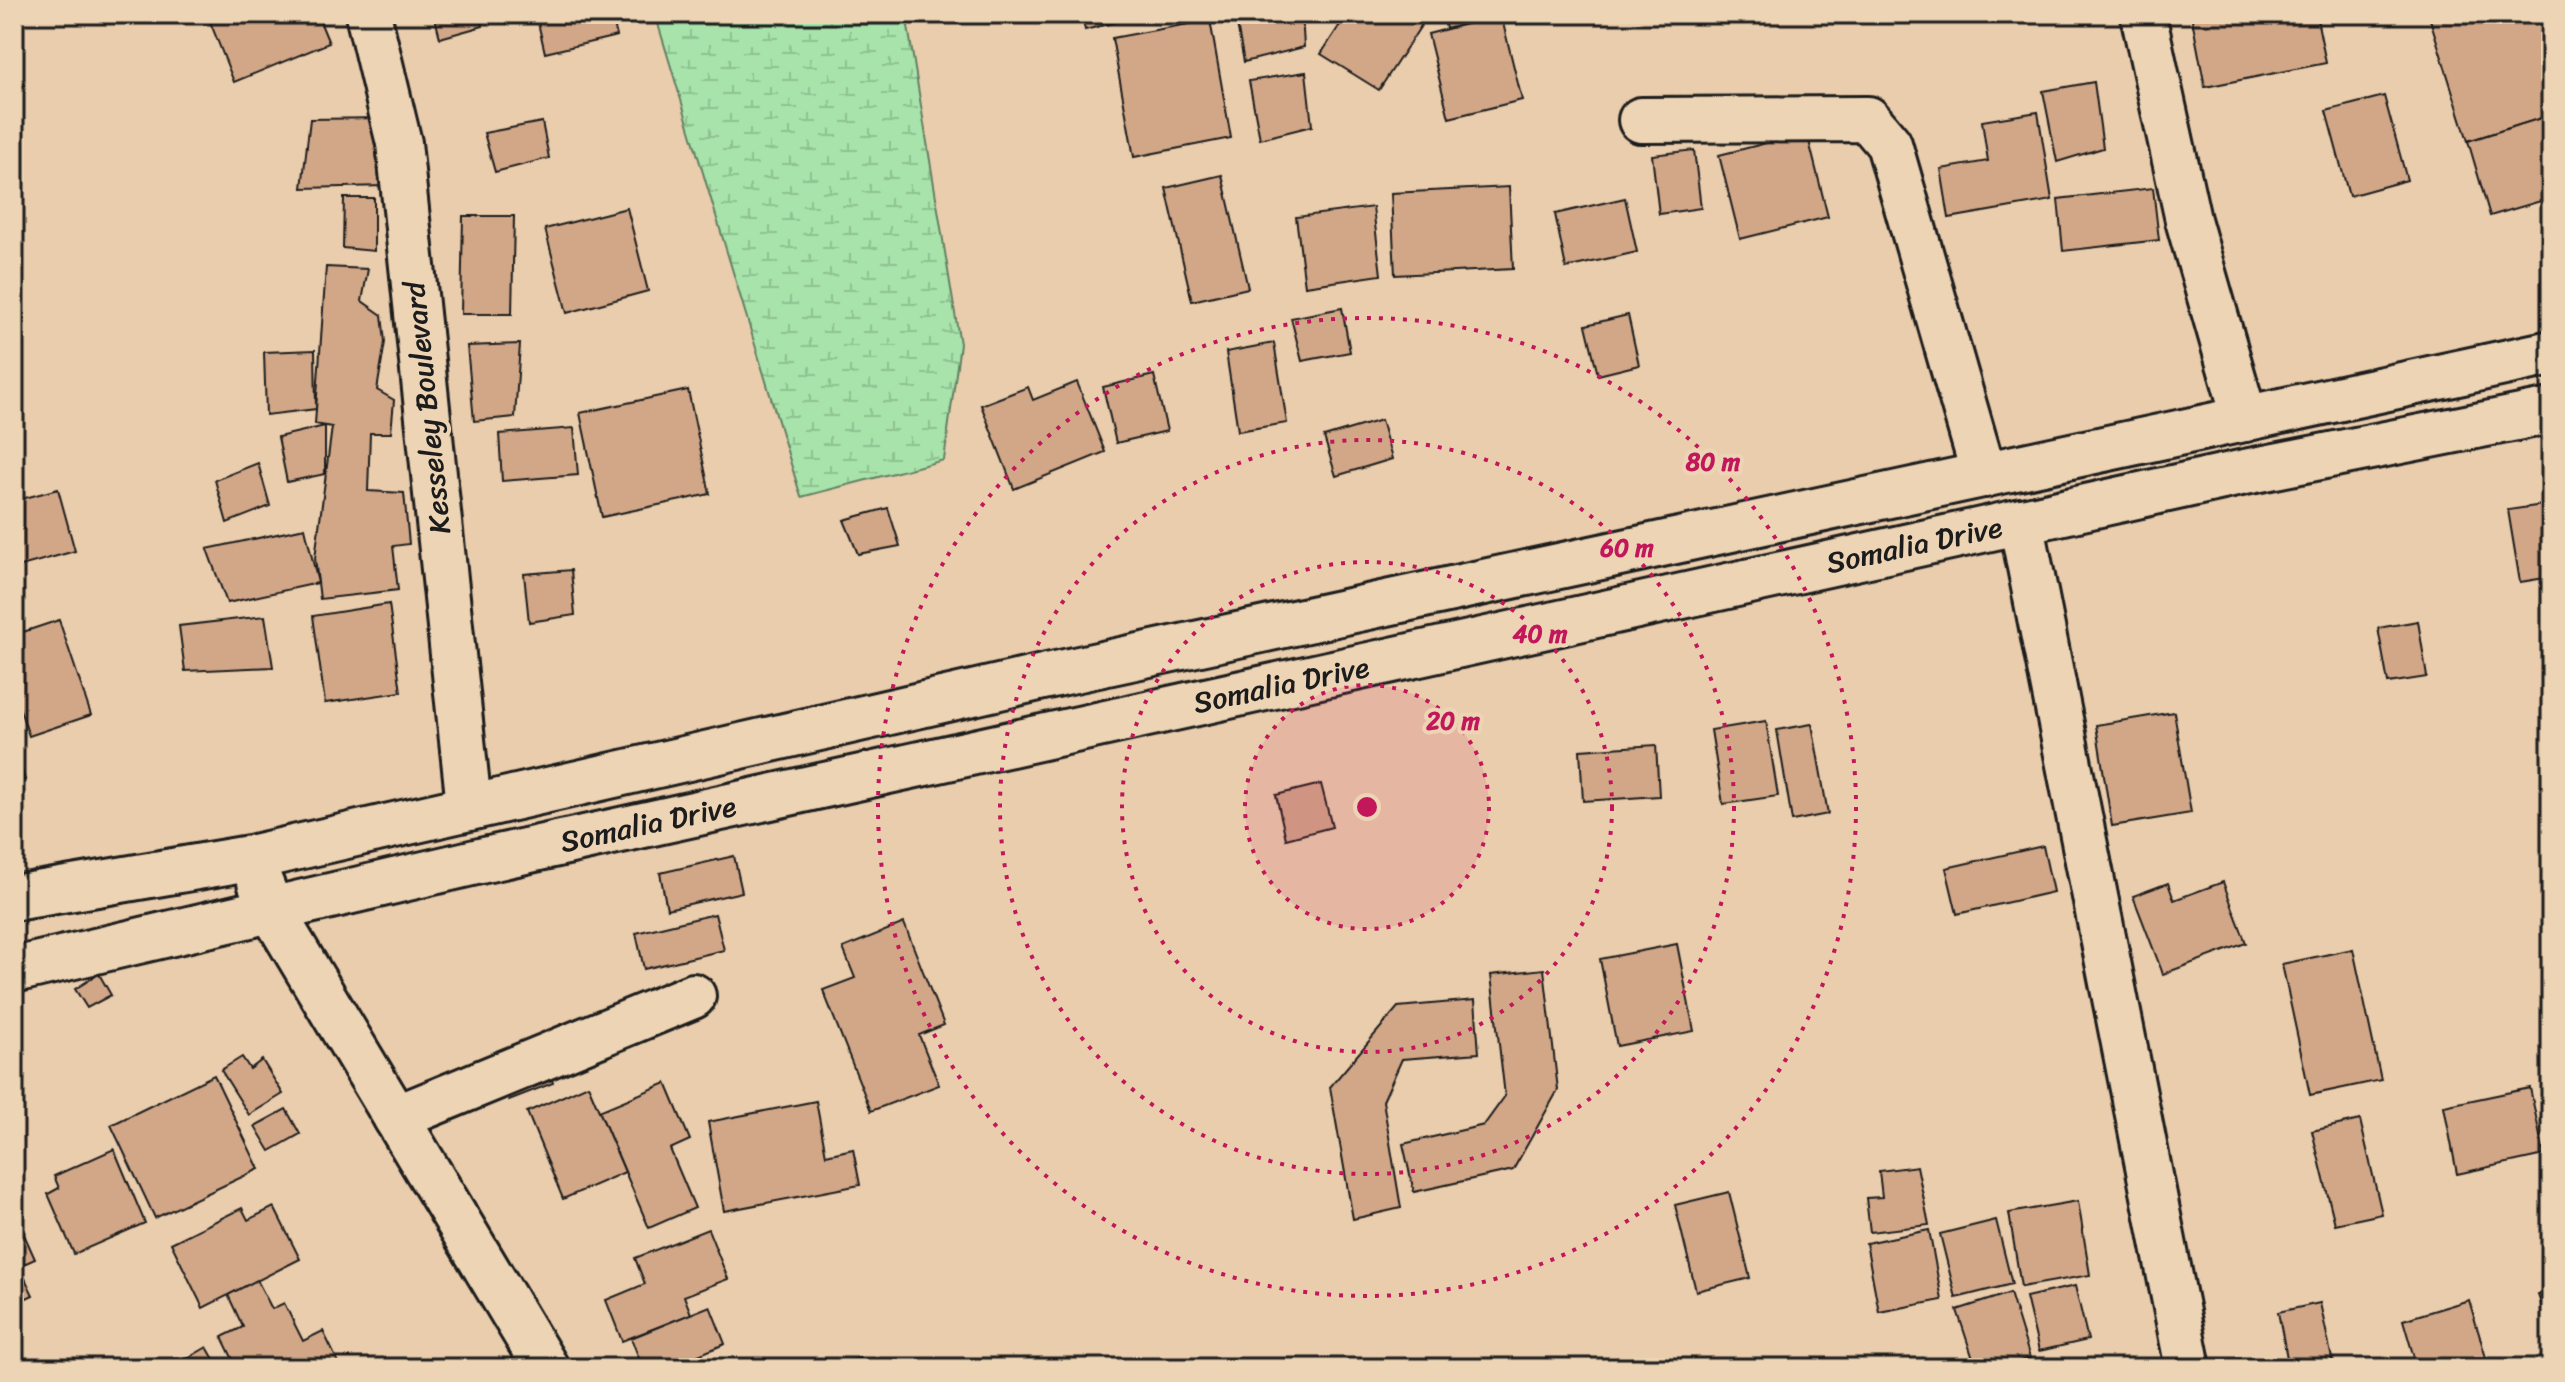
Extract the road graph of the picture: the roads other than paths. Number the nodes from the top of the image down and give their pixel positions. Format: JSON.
{"nodes":[{"id":1,"x":368,"y":14,"type":"edge"},
{"id":2,"x":2143,"y":14,"type":"edge"},
{"id":3,"x":1641,"y":120,"type":"dead end"},
{"id":4,"x":2551,"y":353,"type":"edge"},
{"id":5,"x":2551,"y":411,"type":"edge"},
{"id":6,"x":2245,"y":419,"type":"junction"},
{"id":7,"x":1984,"y":475,"type":"junction"},
{"id":8,"x":2021,"y":521,"type":"junction"},
{"id":9,"x":469,"y":806,"type":"junction"},
{"id":10,"x":250,"y":858,"type":"junction"},
{"id":11,"x":14,"y":898,"type":"edge"},
{"id":12,"x":271,"y":909,"type":"junction"},
{"id":13,"x":14,"y":970,"type":"edge"},
{"id":14,"x":693,"y":996,"type":"dead end"},
{"id":15,"x":396,"y":1118,"type":"junction"},
{"id":16,"x":546,"y":1368,"type":"edge"},
{"id":17,"x":2188,"y":1368,"type":"edge"}],
"edges":[{"from":1,"to":9,"type":"main road","name":"Kesseley Boulevard"},
{"from":2,"to":6,"type":"main road"},
{"from":3,"to":7,"type":"main road"},
{"from":4,"to":6,"type":"main road","name":"Somalia Drive"},
{"from":5,"to":8,"type":"main road","name":"Somalia Drive"},
{"from":6,"to":7,"type":"main road","name":"Somalia Drive"},
{"from":7,"to":9,"type":"main road","name":"Somalia Drive"},
{"from":8,"to":12,"type":"main road","name":"Somalia Drive"},
{"from":8,"to":17,"type":"main road"},
{"from":9,"to":10,"type":"main road","name":"Somalia Drive"},
{"from":10,"to":11,"type":"main road","name":"Somalia Drive"},
{"from":10,"to":12,"type":"main road"},
{"from":12,"to":13,"type":"main road","name":"Somalia Drive"},
{"from":12,"to":15,"type":"main road"},
{"from":14,"to":15,"type":"main road"},
{"from":15,"to":16,"type":"main road"}]}
